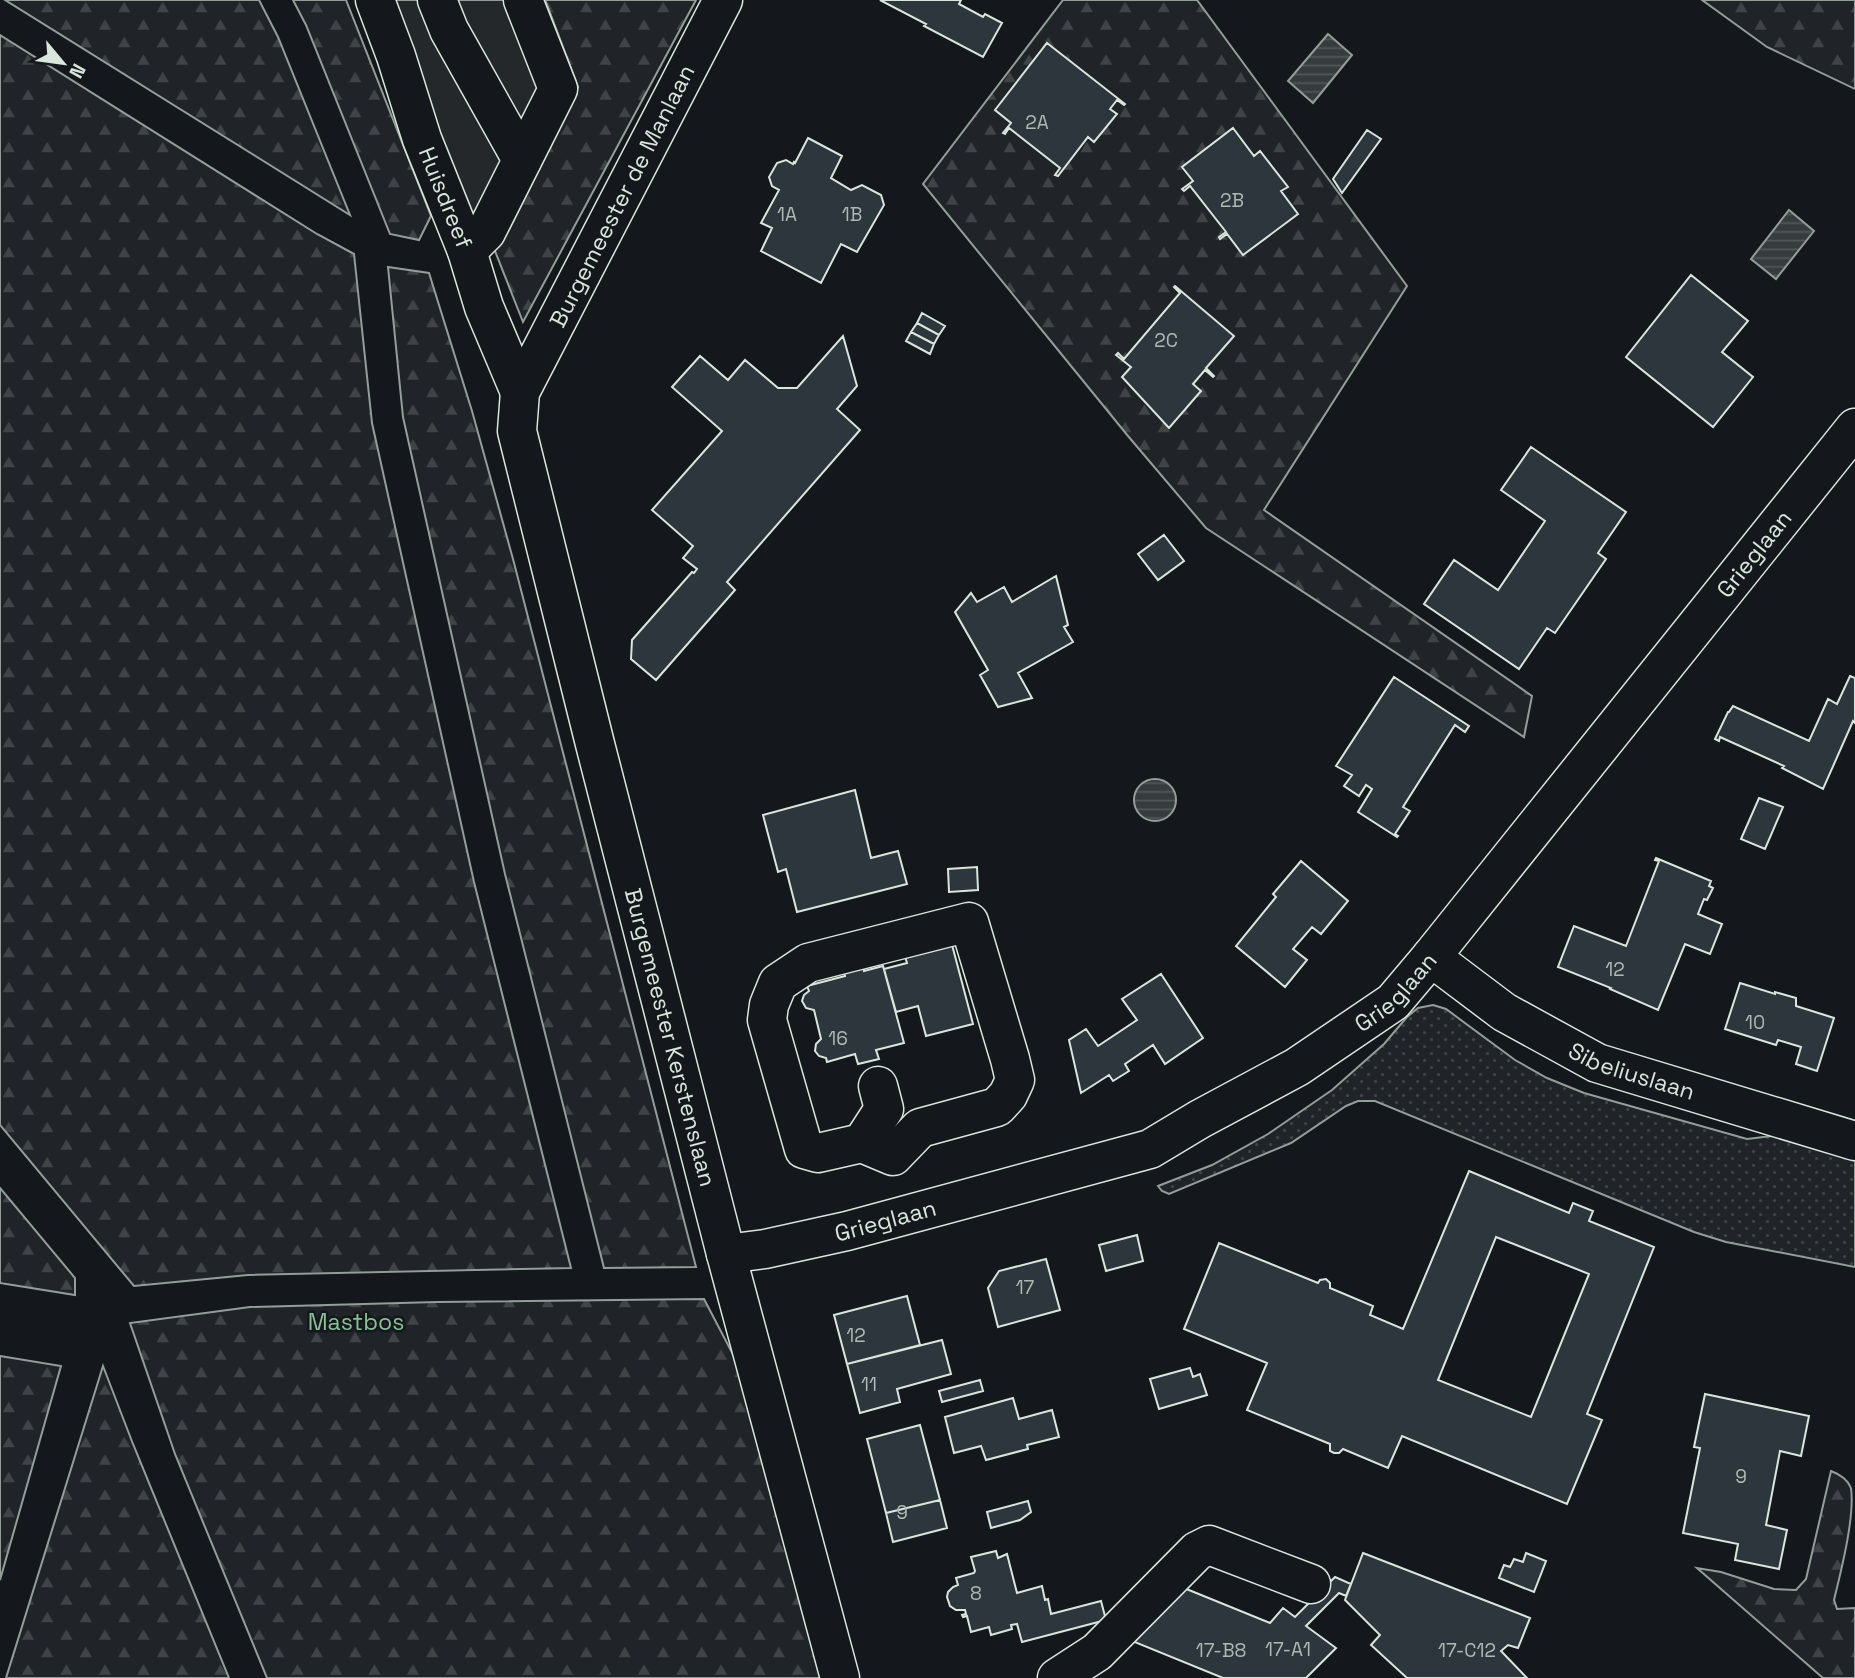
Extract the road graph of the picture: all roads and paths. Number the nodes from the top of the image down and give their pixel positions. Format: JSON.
{"nodes":[{"id":1,"x":375,"y":0,"type":"edge"},
{"id":2,"x":438,"y":0,"type":"edge"},
{"id":3,"x":523,"y":0,"type":"edge"},
{"id":4,"x":723,"y":0,"type":"edge"},
{"id":5,"x":522,"y":160,"type":"junction"},
{"id":6,"x":467,"y":251,"type":"junction"},
{"id":7,"x":520,"y":392,"type":"junction"},
{"id":8,"x":1855,"y":428,"type":"edge"},
{"id":9,"x":1431,"y":957,"type":"junction"},
{"id":10,"x":920,"y":1128,"type":"junction"},
{"id":11,"x":1855,"y":1141,"type":"edge"},
{"id":12,"x":877,"y":1150,"type":"junction"},
{"id":13,"x":908,"y":1214,"type":"junction"},
{"id":14,"x":726,"y":1254,"type":"junction"},
{"id":15,"x":1311,"y":1584,"type":"dead end"},
{"id":16,"x":840,"y":1678,"type":"edge"},
{"id":17,"x":1057,"y":1678,"type":"edge"}],
"edges":[{"from":1,"to":6,"type":"street","name":"Huisdreef"},
{"from":2,"to":5,"type":"street"},
{"from":3,"to":5,"type":"street"},
{"from":4,"to":7,"type":"street","name":"Burgemeester de Manlaan"},
{"from":5,"to":6,"type":"street"},
{"from":6,"to":7,"type":"street","name":"Huisdreef"},
{"from":7,"to":14,"type":"street","name":"Burgemeester Kerstenslaan"},
{"from":8,"to":9,"type":"street","name":"Grieglaan"},
{"from":9,"to":11,"type":"street","name":"Sibeliuslaan"},
{"from":9,"to":13,"type":"street","name":"Grieglaan"},
{"from":10,"to":12,"type":"street"},
{"from":10,"to":12,"type":"street"},
{"from":10,"to":12,"type":"street"},
{"from":12,"to":13,"type":"street"},
{"from":13,"to":14,"type":"street","name":"Grieglaan"},
{"from":14,"to":16,"type":"street","name":"Burgemeester Kerstenslaan"},
{"from":15,"to":17,"type":"street"}]}
